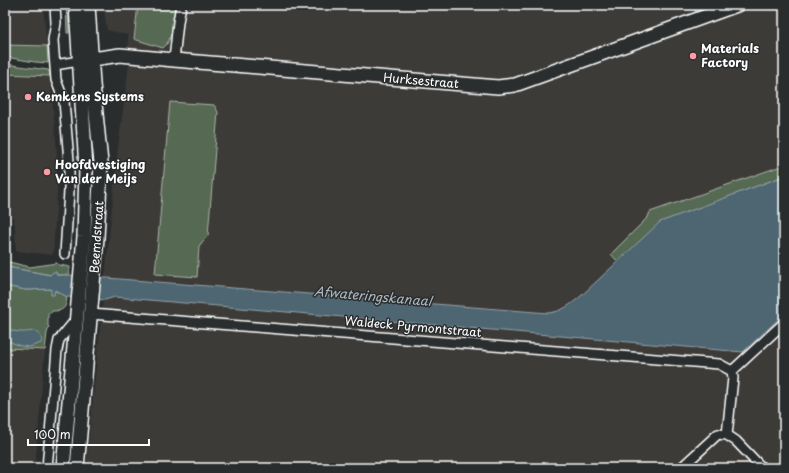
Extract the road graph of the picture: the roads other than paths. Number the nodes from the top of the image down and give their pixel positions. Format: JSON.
{"nodes":[{"id":1,"x":55,"y":5,"type":"edge"},
{"id":2,"x":76,"y":5,"type":"edge"},
{"id":3,"x":88,"y":5,"type":"edge"},
{"id":4,"x":181,"y":5,"type":"edge"},
{"id":5,"x":737,"y":5,"type":"edge"},
{"id":6,"x":85,"y":60,"type":"junction"},
{"id":7,"x":174,"y":60,"type":"junction"},
{"id":8,"x":55,"y":65,"type":"junction"},
{"id":9,"x":65,"y":254,"type":"dead end"},
{"id":10,"x":88,"y":271,"type":"junction"},
{"id":11,"x":91,"y":308,"type":"junction"},
{"id":12,"x":78,"y":317,"type":"junction"},
{"id":13,"x":784,"y":324,"type":"edge"},
{"id":14,"x":732,"y":371,"type":"junction"},
{"id":15,"x":727,"y":435,"type":"junction"},
{"id":16,"x":47,"y":468,"type":"edge"},
{"id":17,"x":64,"y":468,"type":"edge"},
{"id":18,"x":78,"y":468,"type":"edge"},
{"id":19,"x":681,"y":468,"type":"edge"},
{"id":20,"x":762,"y":468,"type":"edge"}],
"edges":[{"from":1,"to":8,"type":"street"},
{"from":2,"to":6,"type":"main road","name":"Beemdstraat"},
{"from":3,"to":6,"type":"main road","name":"Beemdstraat"},
{"from":4,"to":7,"type":"street"},
{"from":5,"to":7,"type":"main road","name":"Hurksestraat"},
{"from":6,"to":7,"type":"main road","name":"Hurksestraat"},
{"from":6,"to":8,"type":"street"},
{"from":6,"to":10,"type":"main road","name":"Beemdstraat"},
{"from":8,"to":9,"type":"street"},
{"from":10,"to":11,"type":"main road","name":"Beemdstraat"},
{"from":10,"to":12,"type":"main road","name":"Beemdstraat"},
{"from":11,"to":14,"type":"street","name":"Waldeck Pyrmontstraat"},
{"from":11,"to":18,"type":"main road","name":"Beemdstraat"},
{"from":12,"to":16,"type":"street"},
{"from":12,"to":17,"type":"main road","name":"Beemdstraat"},
{"from":13,"to":14,"type":"street"},
{"from":14,"to":15,"type":"street"},
{"from":15,"to":19,"type":"street"},
{"from":15,"to":20,"type":"street"}]}
